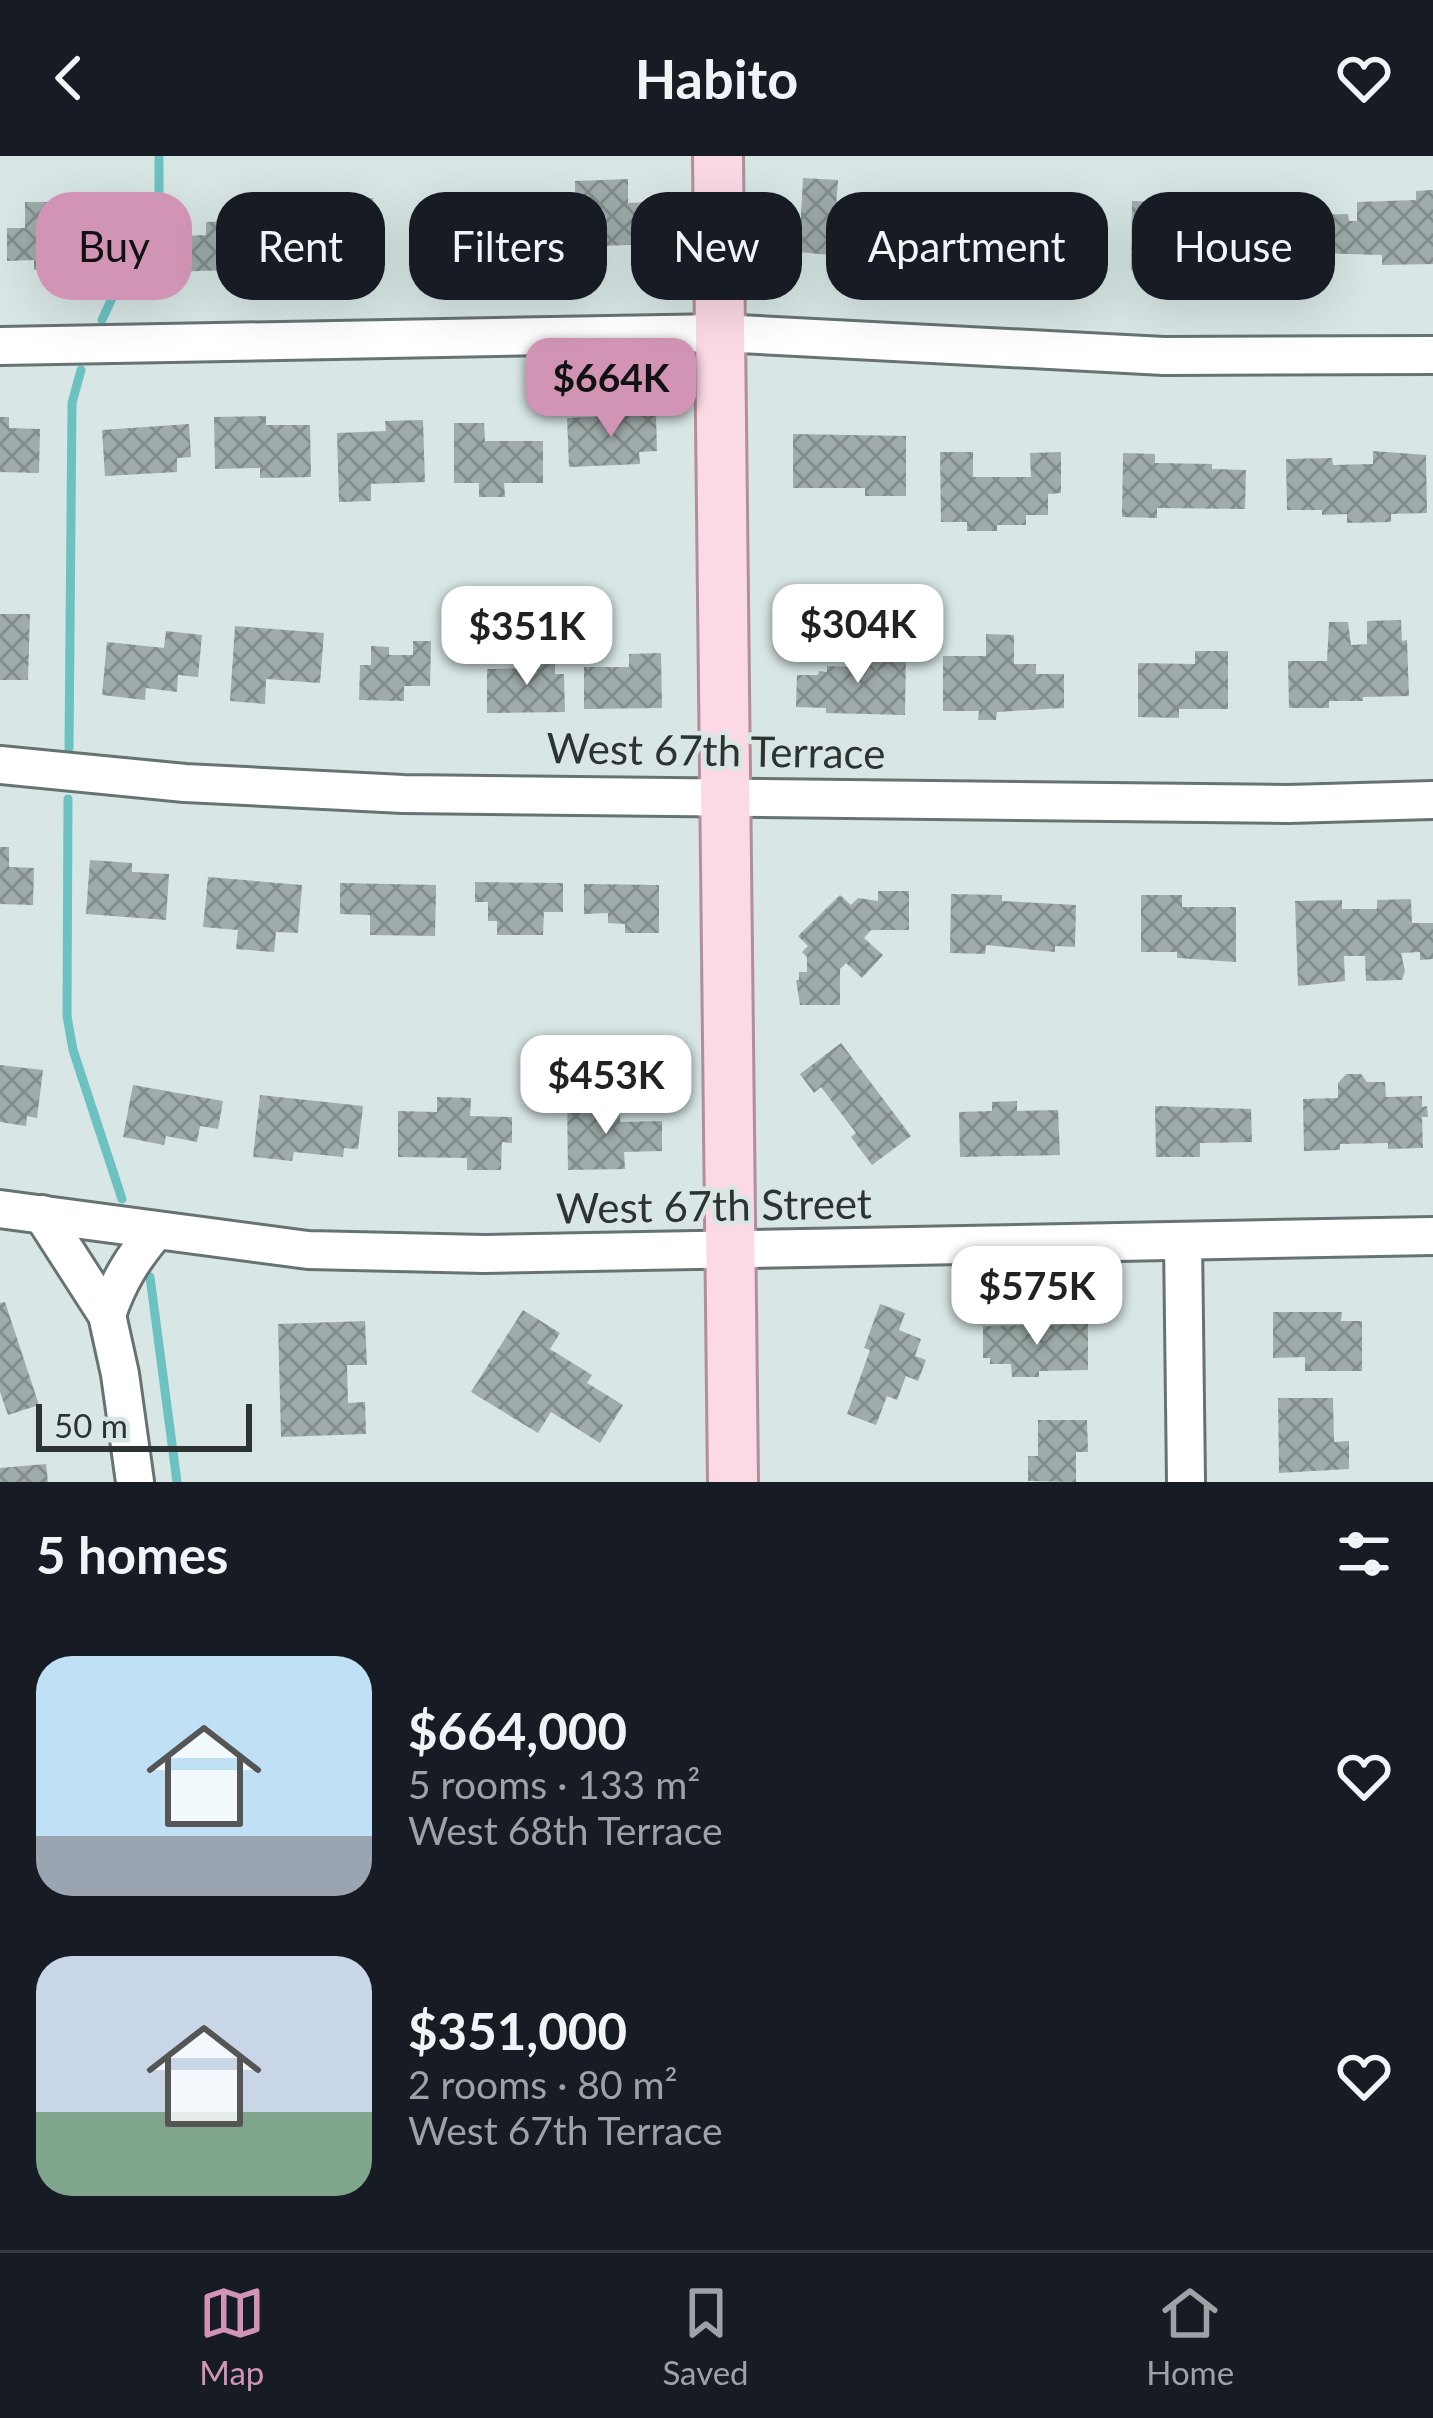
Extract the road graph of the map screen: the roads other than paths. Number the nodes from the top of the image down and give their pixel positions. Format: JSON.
{"nodes":[{"id":1,"x":718,"y":156,"type":"edge"},
{"id":2,"x":720,"y":333,"type":"junction"},
{"id":3,"x":0,"y":346,"type":"edge"},
{"id":4,"x":1433,"y":355,"type":"edge"},
{"id":5,"x":0,"y":765,"type":"edge"},
{"id":6,"x":725,"y":795,"type":"junction"},
{"id":7,"x":1433,"y":800,"type":"edge"},
{"id":8,"x":0,"y":1209,"type":"edge"},
{"id":9,"x":43,"y":1214,"type":"junction"},
{"id":10,"x":155,"y":1232,"type":"junction"},
{"id":11,"x":1433,"y":1236,"type":"edge"},
{"id":12,"x":1184,"y":1241,"type":"junction"},
{"id":13,"x":730,"y":1252,"type":"junction"},
{"id":14,"x":107,"y":1315,"type":"junction"},
{"id":15,"x":135,"y":1482,"type":"edge"},
{"id":16,"x":733,"y":1482,"type":"edge"},
{"id":17,"x":1186,"y":1482,"type":"edge"}],
"edges":[{"from":1,"to":2,"type":"main road"},
{"from":2,"to":3,"type":"street"},
{"from":2,"to":4,"type":"street"},
{"from":2,"to":6,"type":"main road"},
{"from":5,"to":6,"type":"street","name":"West 67th Terrace"},
{"from":6,"to":7,"type":"street","name":"West 67th Terrace"},
{"from":6,"to":13,"type":"main road"},
{"from":8,"to":9,"type":"street","name":"West 67th Street"},
{"from":9,"to":10,"type":"street","name":"West 67th Street"},
{"from":9,"to":14,"type":"street"},
{"from":10,"to":13,"type":"street","name":"West 67th Street"},
{"from":10,"to":14,"type":"street"},
{"from":11,"to":12,"type":"street","name":"West 67th Street"},
{"from":12,"to":13,"type":"street","name":"West 67th Street"},
{"from":12,"to":17,"type":"street"},
{"from":13,"to":16,"type":"main road"},
{"from":14,"to":15,"type":"street"}]}
